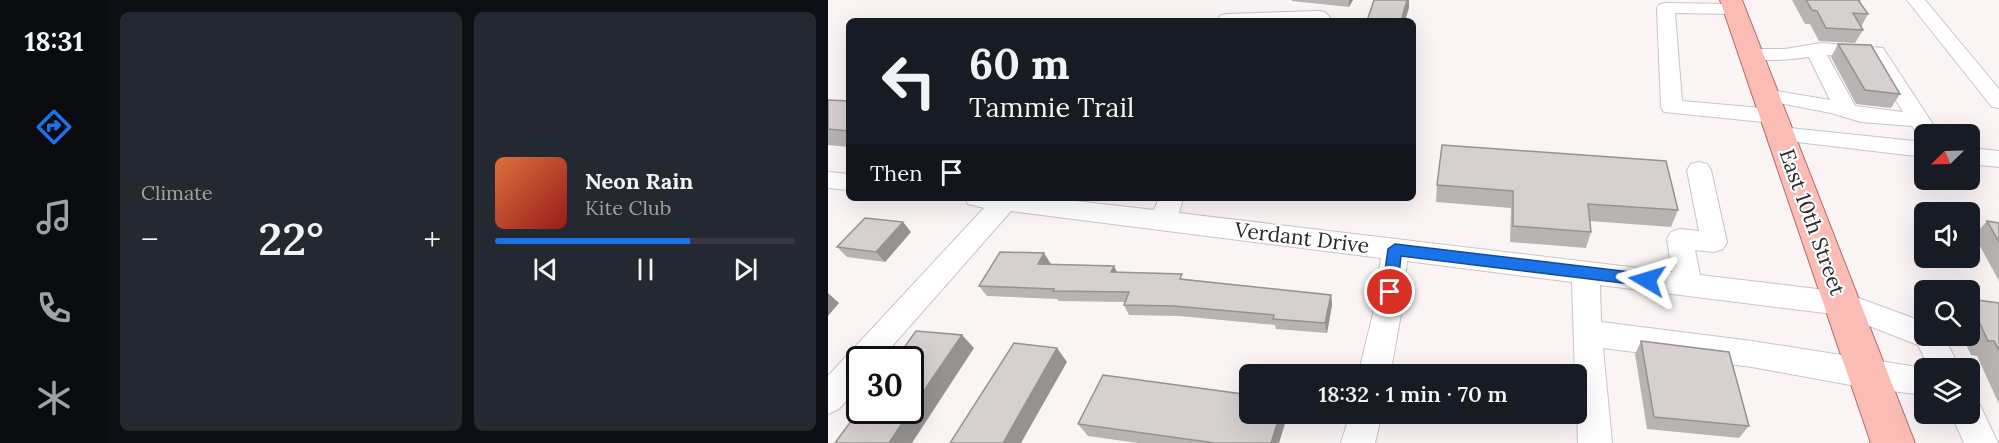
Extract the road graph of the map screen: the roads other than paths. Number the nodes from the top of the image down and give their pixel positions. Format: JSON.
{"nodes":[{"id":1,"x":1916,"y":0,"type":"edge"},
{"id":2,"x":1672,"y":4,"type":"edge"},
{"id":3,"x":1732,"y":4,"type":"edge"},
{"id":4,"x":1228,"y":16,"type":"edge"},
{"id":5,"x":1321,"y":18,"type":"edge"},
{"id":6,"x":1750,"y":53,"type":"junction"},
{"id":7,"x":1821,"y":57,"type":"junction"},
{"id":8,"x":1884,"y":97,"type":"edge"},
{"id":9,"x":1906,"y":99,"type":"junction"},
{"id":10,"x":1843,"y":100,"type":"junction"},
{"id":11,"x":1999,"y":102,"type":"edge"},
{"id":12,"x":1773,"y":115,"type":"junction"},
{"id":13,"x":1922,"y":124,"type":"edge"},
{"id":14,"x":1914,"y":126,"type":"edge"},
{"id":15,"x":1914,"y":148,"type":"edge"},
{"id":16,"x":1980,"y":157,"type":"edge"},
{"id":17,"x":1999,"y":159,"type":"edge"},
{"id":18,"x":1699,"y":170,"type":"dead end"},
{"id":19,"x":828,"y":180,"type":"edge"},
{"id":20,"x":846,"y":182,"type":"edge"},
{"id":21,"x":1005,"y":201,"type":"joint"},
{"id":22,"x":1167,"y":210,"type":"edge"},
{"id":23,"x":1395,"y":249,"type":"junction"},
{"id":24,"x":1586,"y":273,"type":"junction"},
{"id":25,"x":1688,"y":285,"type":"junction"},
{"id":26,"x":1842,"y":304,"type":"junction"},
{"id":27,"x":1914,"y":330,"type":"edge"},
{"id":28,"x":1587,"y":333,"type":"junction"},
{"id":29,"x":874,"y":346,"type":"edge"},
{"id":30,"x":1376,"y":364,"type":"edge"},
{"id":31,"x":1867,"y":374,"type":"junction"},
{"id":32,"x":846,"y":378,"type":"edge"},
{"id":33,"x":1914,"y":380,"type":"edge"},
{"id":34,"x":828,"y":399,"type":"edge"},
{"id":35,"x":1363,"y":424,"type":"edge"},
{"id":36,"x":1972,"y":424,"type":"edge"},
{"id":37,"x":1358,"y":443,"type":"edge"},
{"id":38,"x":1595,"y":443,"type":"edge"},
{"id":39,"x":1893,"y":443,"type":"edge"},
{"id":40,"x":1981,"y":443,"type":"edge"}],
"edges":[{"from":1,"to":11,"type":"street"},
{"from":2,"to":3,"type":"street"},
{"from":2,"to":12,"type":"street"},
{"from":3,"to":6,"type":"main road","name":"East 10th Street"},
{"from":4,"to":5,"type":"street"},
{"from":6,"to":7,"type":"street"},
{"from":6,"to":12,"type":"main road","name":"East 10th Street"},
{"from":7,"to":9,"type":"street"},
{"from":7,"to":10,"type":"street"},
{"from":8,"to":9,"type":"street"},
{"from":9,"to":13,"type":"street"},
{"from":10,"to":12,"type":"street"},
{"from":10,"to":14,"type":"street"},
{"from":12,"to":15,"type":"street"},
{"from":12,"to":26,"type":"main road","name":"East 10th Street"},
{"from":16,"to":17,"type":"street"},
{"from":18,"to":25,"type":"street"},
{"from":19,"to":20,"type":"street"},
{"from":21,"to":22,"type":"street","name":"Verdant Drive"},
{"from":21,"to":29,"type":"street"},
{"from":22,"to":23,"type":"street","name":"Verdant Drive"},
{"from":23,"to":24,"type":"street","name":"Verdant Drive"},
{"from":23,"to":30,"type":"street"},
{"from":24,"to":25,"type":"street","name":"Verdant Drive"},
{"from":24,"to":28,"type":"street"},
{"from":25,"to":26,"type":"street","name":"Verdant Drive"},
{"from":26,"to":27,"type":"street","name":"Verdant Drive"},
{"from":26,"to":31,"type":"main road","name":"East 10th Street"},
{"from":28,"to":31,"type":"street"},
{"from":28,"to":38,"type":"street"},
{"from":31,"to":33,"type":"street"},
{"from":31,"to":39,"type":"main road","name":"East 10th Street"},
{"from":32,"to":34,"type":"street"},
{"from":35,"to":37,"type":"street"},
{"from":36,"to":40,"type":"street"}]}
